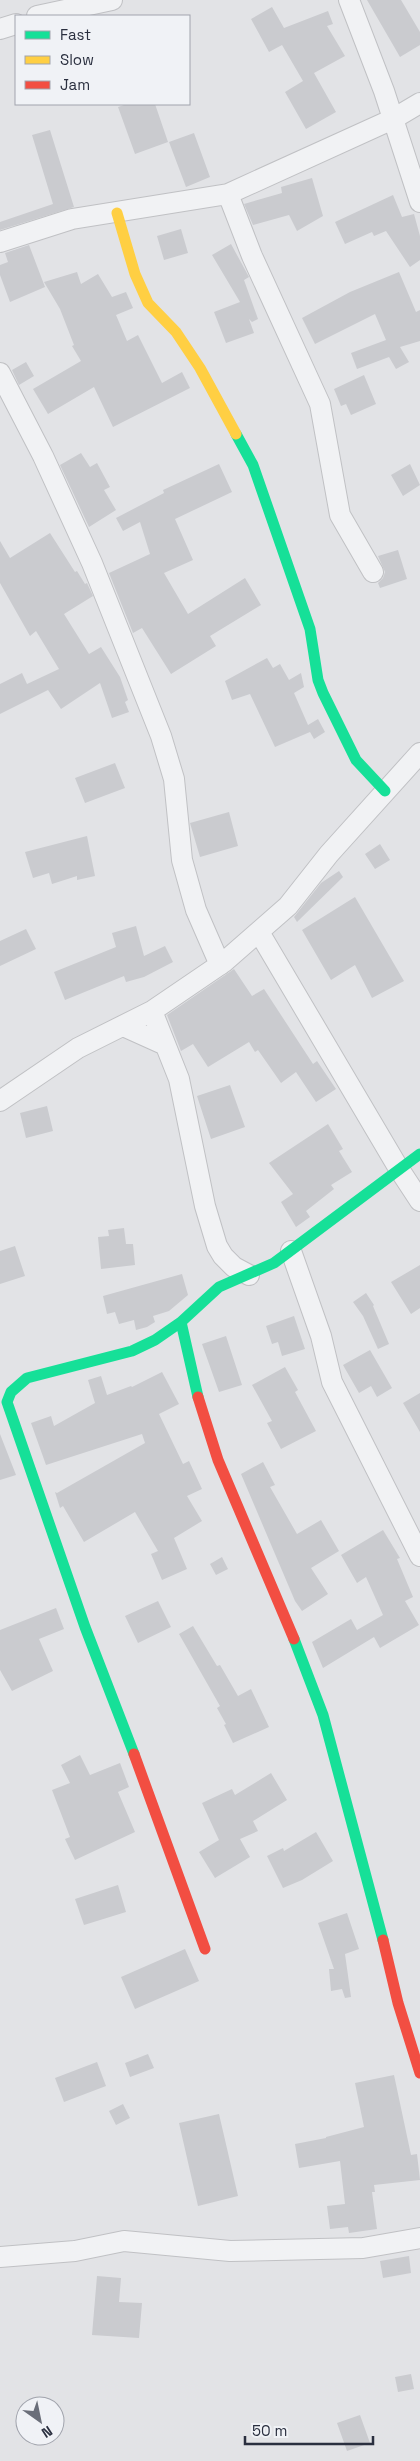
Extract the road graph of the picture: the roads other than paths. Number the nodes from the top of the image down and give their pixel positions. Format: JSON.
{"nodes":[{"id":1,"x":112,"y":0,"type":"edge"},
{"id":2,"x":349,"y":0,"type":"edge"},
{"id":3,"x":42,"y":15,"type":"edge"},
{"id":4,"x":15,"y":24,"type":"edge"},
{"id":5,"x":0,"y":29,"type":"edge"},
{"id":6,"x":420,"y":103,"type":"edge"},
{"id":7,"x":393,"y":119,"type":"junction"},
{"id":8,"x":228,"y":194,"type":"junction"},
{"id":9,"x":420,"y":202,"type":"edge"},
{"id":10,"x":117,"y":212,"type":"junction"},
{"id":11,"x":0,"y":242,"type":"edge"},
{"id":12,"x":0,"y":373,"type":"edge"},
{"id":13,"x":373,"y":572,"type":"dead end"},
{"id":14,"x":420,"y":753,"type":"edge"},
{"id":15,"x":385,"y":791,"type":"junction"},
{"id":16,"x":259,"y":932,"type":"junction"},
{"id":17,"x":220,"y":965,"type":"junction"},
{"id":18,"x":152,"y":1011,"type":"junction"},
{"id":19,"x":122,"y":1026,"type":"junction"},
{"id":20,"x":163,"y":1044,"type":"junction"},
{"id":21,"x":0,"y":1101,"type":"edge"},
{"id":22,"x":420,"y":1154,"type":"edge"},
{"id":23,"x":399,"y":1169,"type":"junction"},
{"id":24,"x":420,"y":1201,"type":"edge"},
{"id":25,"x":291,"y":1251,"type":"junction"},
{"id":26,"x":223,"y":1256,"type":"junction"},
{"id":27,"x":249,"y":1275,"type":"junction"},
{"id":28,"x":219,"y":1287,"type":"junction"},
{"id":29,"x":181,"y":1322,"type":"junction"},
{"id":30,"x":420,"y":1556,"type":"edge"},
{"id":31,"x":205,"y":1949,"type":"dead end"},
{"id":32,"x":420,"y":2073,"type":"edge"},
{"id":33,"x":420,"y":2238,"type":"edge"},
{"id":34,"x":0,"y":2257,"type":"edge"}],
"edges":[{"from":1,"to":3,"type":"street"},
{"from":2,"to":7,"type":"street"},
{"from":4,"to":5,"type":"street"},
{"from":6,"to":7,"type":"street"},
{"from":7,"to":8,"type":"street"},
{"from":7,"to":9,"type":"street"},
{"from":8,"to":10,"type":"street"},
{"from":8,"to":13,"type":"street"},
{"from":10,"to":11,"type":"street"},
{"from":10,"to":15,"type":"street"},
{"from":12,"to":17,"type":"street"},
{"from":14,"to":15,"type":"street"},
{"from":15,"to":16,"type":"street"},
{"from":16,"to":17,"type":"street"},
{"from":16,"to":23,"type":"street"},
{"from":17,"to":18,"type":"street"},
{"from":18,"to":19,"type":"street"},
{"from":18,"to":20,"type":"street"},
{"from":19,"to":20,"type":"street"},
{"from":19,"to":21,"type":"street"},
{"from":20,"to":26,"type":"street"},
{"from":22,"to":23,"type":"street"},
{"from":23,"to":24,"type":"street"},
{"from":23,"to":25,"type":"street"},
{"from":25,"to":27,"type":"street"},
{"from":25,"to":30,"type":"street"},
{"from":26,"to":27,"type":"street"},
{"from":26,"to":28,"type":"street"},
{"from":27,"to":28,"type":"street"},
{"from":28,"to":29,"type":"street"},
{"from":29,"to":31,"type":"street"},
{"from":29,"to":32,"type":"street"},
{"from":33,"to":34,"type":"street"}]}
